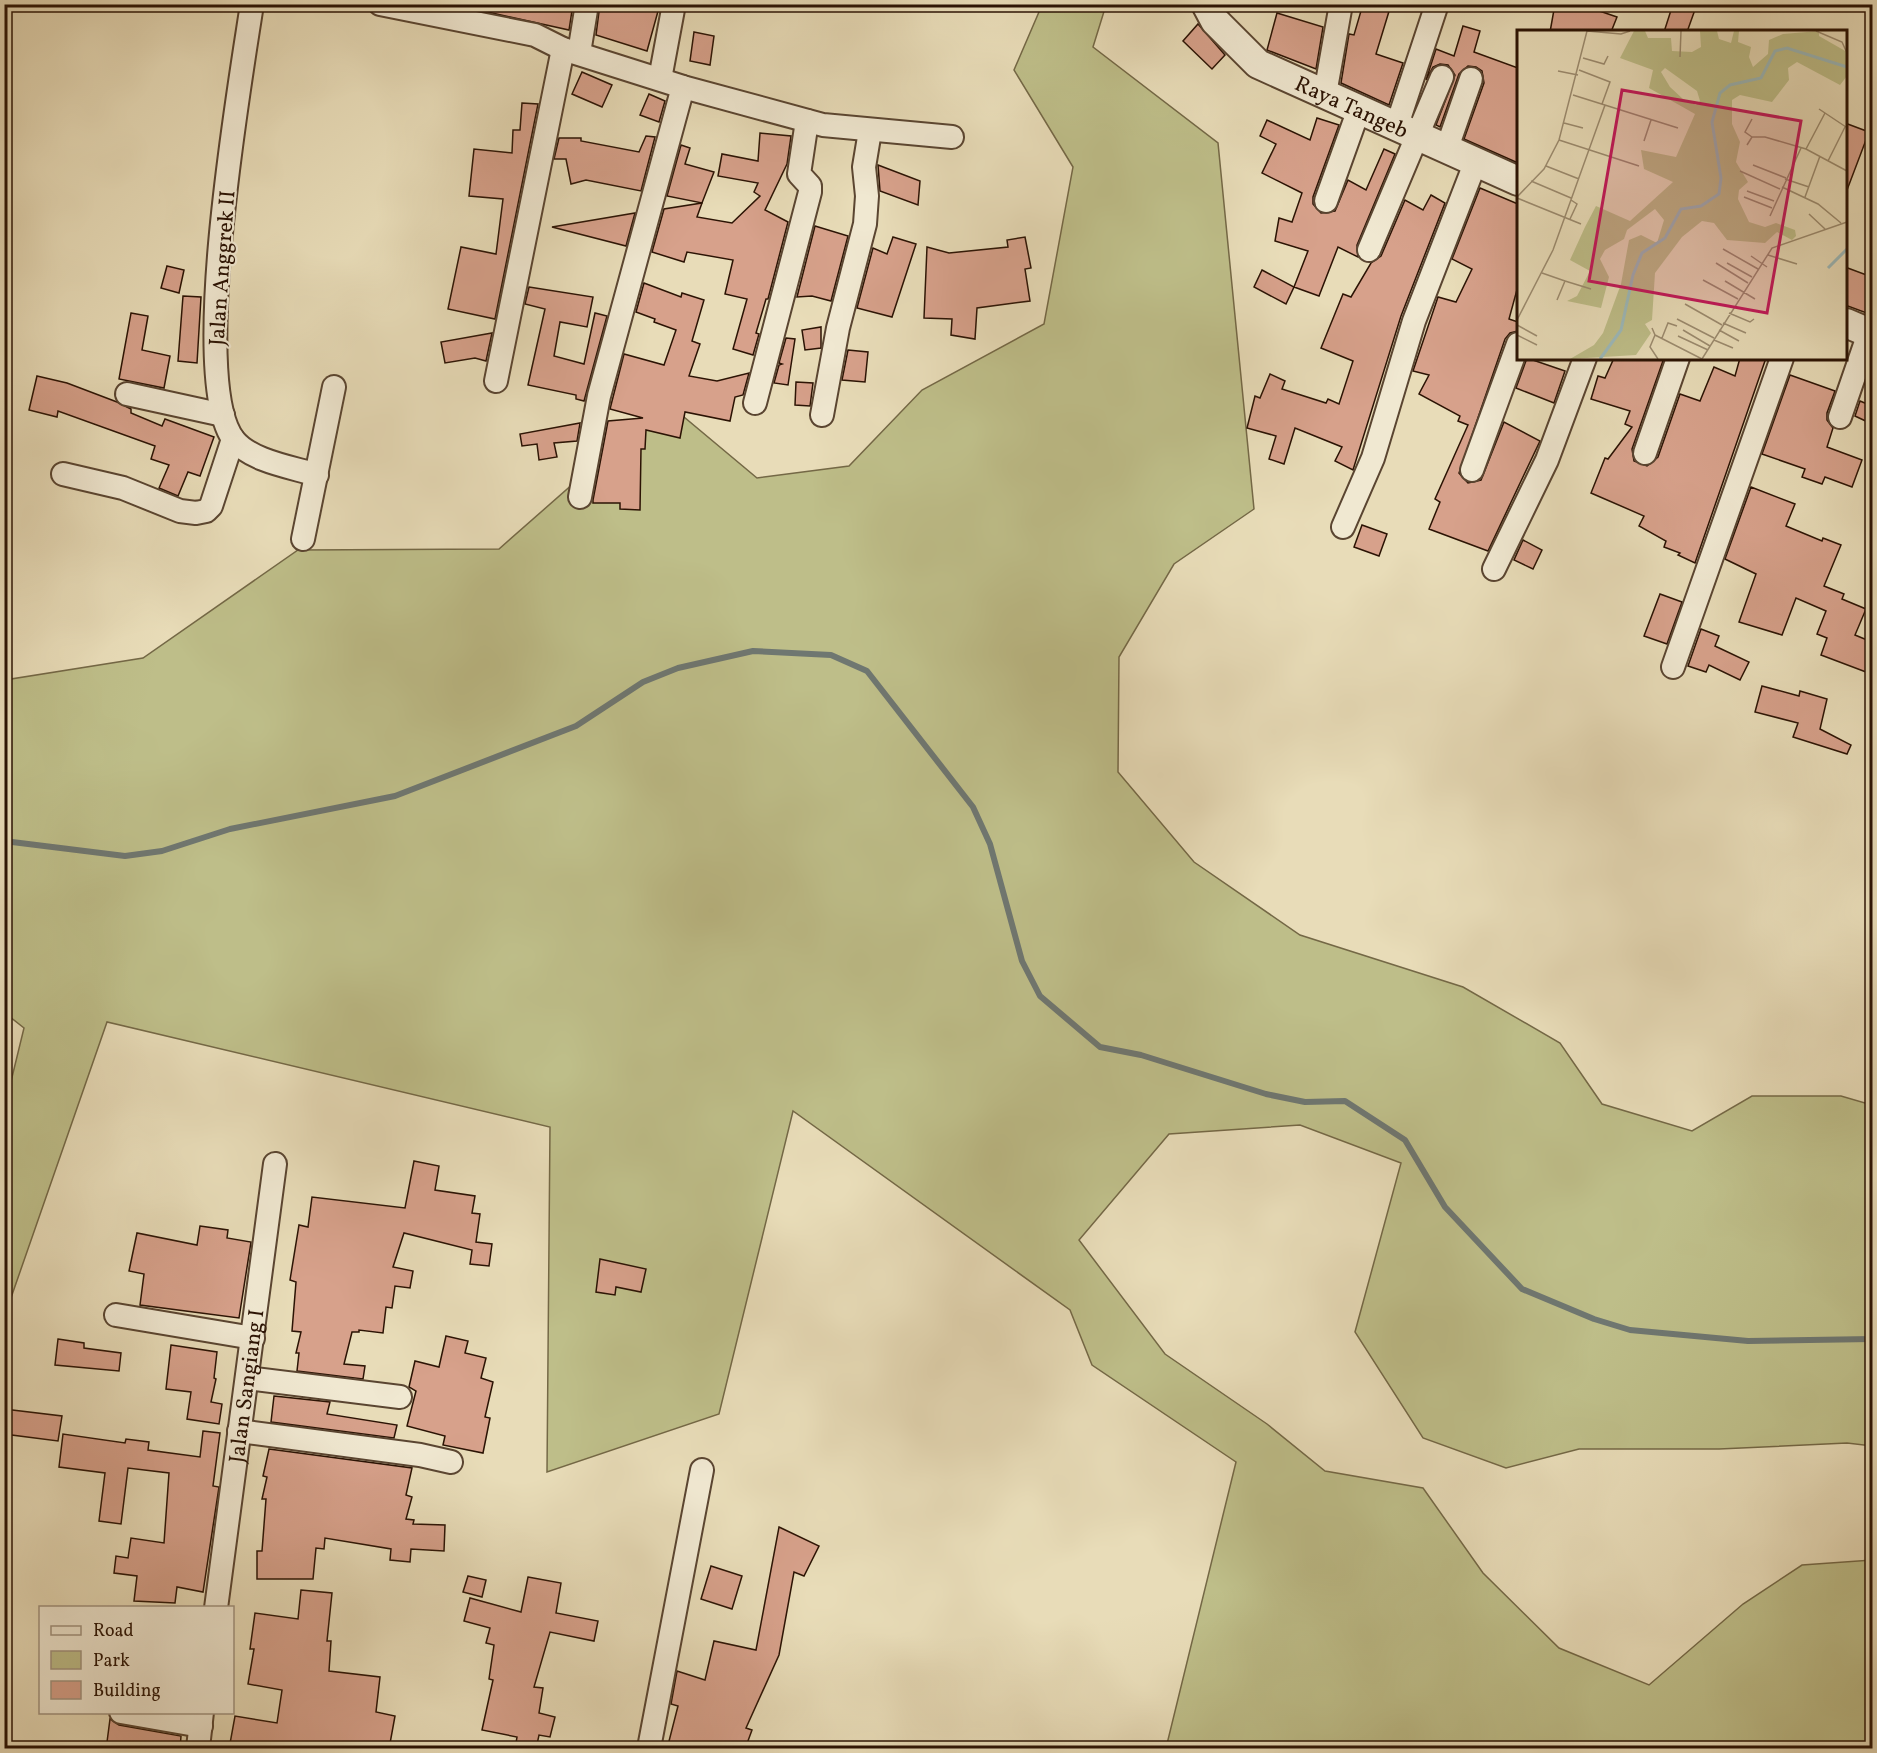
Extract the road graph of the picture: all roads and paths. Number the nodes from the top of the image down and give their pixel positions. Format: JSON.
{"nodes":[{"id":1,"x":252,"y":4,"type":"edge"},
{"id":2,"x":380,"y":4,"type":"edge"},
{"id":3,"x":587,"y":4,"type":"edge"},
{"id":4,"x":674,"y":4,"type":"edge"},
{"id":5,"x":1206,"y":4,"type":"edge"},
{"id":6,"x":1341,"y":4,"type":"edge"},
{"id":7,"x":1437,"y":4,"type":"edge"},
{"id":8,"x":571,"y":51,"type":"junction"},
{"id":9,"x":1442,"y":77,"type":"dead end"},
{"id":10,"x":660,"y":79,"type":"junction"},
{"id":11,"x":1471,"y":79,"type":"dead end"},
{"id":12,"x":683,"y":87,"type":"junction"},
{"id":13,"x":1325,"y":94,"type":"junction"},
{"id":14,"x":1359,"y":109,"type":"junction"},
{"id":15,"x":807,"y":121,"type":"junction"},
{"id":16,"x":1408,"y":130,"type":"junction"},
{"id":17,"x":870,"y":131,"type":"junction"},
{"id":18,"x":952,"y":137,"type":"dead end"},
{"id":19,"x":1447,"y":148,"type":"junction"},
{"id":20,"x":1476,"y":161,"type":"junction"},
{"id":21,"x":1517,"y":181,"type":"edge"},
{"id":22,"x":1326,"y":201,"type":"dead end"},
{"id":23,"x":1370,"y":250,"type":"dead end"},
{"id":24,"x":1862,"y":330,"type":"edge"},
{"id":25,"x":1517,"y":347,"type":"edge"},
{"id":26,"x":1584,"y":360,"type":"edge"},
{"id":27,"x":1677,"y":360,"type":"edge"},
{"id":28,"x":1781,"y":360,"type":"edge"},
{"id":29,"x":496,"y":381,"type":"dead end"},
{"id":30,"x":334,"y":387,"type":"dead end"},
{"id":31,"x":128,"y":394,"type":"dead end"},
{"id":32,"x":755,"y":403,"type":"dead end"},
{"id":33,"x":223,"y":415,"type":"junction"},
{"id":34,"x":822,"y":415,"type":"dead end"},
{"id":35,"x":1840,"y":417,"type":"dead end"},
{"id":36,"x":234,"y":439,"type":"junction"},
{"id":37,"x":1645,"y":453,"type":"dead end"},
{"id":38,"x":1472,"y":470,"type":"dead end"},
{"id":39,"x":63,"y":474,"type":"dead end"},
{"id":40,"x":317,"y":475,"type":"junction"},
{"id":41,"x":580,"y":497,"type":"dead end"},
{"id":42,"x":1343,"y":527,"type":"dead end"},
{"id":43,"x":303,"y":539,"type":"dead end"},
{"id":44,"x":1494,"y":569,"type":"dead end"},
{"id":45,"x":1673,"y":667,"type":"dead end"},
{"id":46,"x":275,"y":1164,"type":"dead end"},
{"id":47,"x":116,"y":1315,"type":"dead end"},
{"id":48,"x":253,"y":1338,"type":"junction"},
{"id":49,"x":247,"y":1378,"type":"junction"},
{"id":50,"x":400,"y":1397,"type":"dead end"},
{"id":51,"x":240,"y":1431,"type":"junction"},
{"id":52,"x":452,"y":1462,"type":"dead end"},
{"id":53,"x":702,"y":1470,"type":"dead end"},
{"id":54,"x":216,"y":1606,"type":"edge"},
{"id":55,"x":134,"y":1714,"type":"edge"},
{"id":56,"x":201,"y":1719,"type":"edge"},
{"id":57,"x":198,"y":1749,"type":"edge"},
{"id":58,"x":649,"y":1749,"type":"edge"}],
"edges":[{"from":1,"to":33,"type":"street","name":"Jalan Anggrek II"},
{"from":2,"to":8,"type":"street"},
{"from":3,"to":8,"type":"street"},
{"from":4,"to":10,"type":"street"},
{"from":5,"to":13,"type":"street","name":"Raya Tangeb"},
{"from":6,"to":13,"type":"street"},
{"from":7,"to":16,"type":"street"},
{"from":8,"to":10,"type":"street"},
{"from":8,"to":29,"type":"street"},
{"from":9,"to":16,"type":"street"},
{"from":10,"to":12,"type":"street"},
{"from":11,"to":19,"type":"street"},
{"from":12,"to":15,"type":"street"},
{"from":12,"to":41,"type":"street"},
{"from":13,"to":14,"type":"street","name":"Raya Tangeb"},
{"from":14,"to":16,"type":"street","name":"Raya Tangeb"},
{"from":14,"to":22,"type":"street"},
{"from":15,"to":17,"type":"street"},
{"from":15,"to":32,"type":"street"},
{"from":16,"to":19,"type":"street","name":"Raya Tangeb"},
{"from":16,"to":23,"type":"street"},
{"from":17,"to":18,"type":"street"},
{"from":17,"to":34,"type":"street"},
{"from":19,"to":20,"type":"street","name":"Raya Tangeb"},
{"from":20,"to":21,"type":"street","name":"Raya Tangeb"},
{"from":20,"to":42,"type":"street"},
{"from":24,"to":35,"type":"street"},
{"from":25,"to":38,"type":"street"},
{"from":26,"to":44,"type":"street"},
{"from":27,"to":37,"type":"street"},
{"from":28,"to":45,"type":"street"},
{"from":30,"to":40,"type":"street"},
{"from":31,"to":33,"type":"street"},
{"from":33,"to":36,"type":"street","name":"Jalan Anggrek II"},
{"from":36,"to":39,"type":"street"},
{"from":36,"to":40,"type":"street"},
{"from":40,"to":43,"type":"street"},
{"from":46,"to":48,"type":"street","name":"Jalan Sangiang I"},
{"from":47,"to":48,"type":"street"},
{"from":48,"to":49,"type":"street","name":"Jalan Sangiang I"},
{"from":49,"to":50,"type":"street"},
{"from":49,"to":51,"type":"street","name":"Jalan Sangiang I"},
{"from":51,"to":52,"type":"street"},
{"from":51,"to":54,"type":"street","name":"Jalan Sangiang I"},
{"from":53,"to":58,"type":"street"},
{"from":55,"to":56,"type":"street"},
{"from":56,"to":57,"type":"street"}]}
